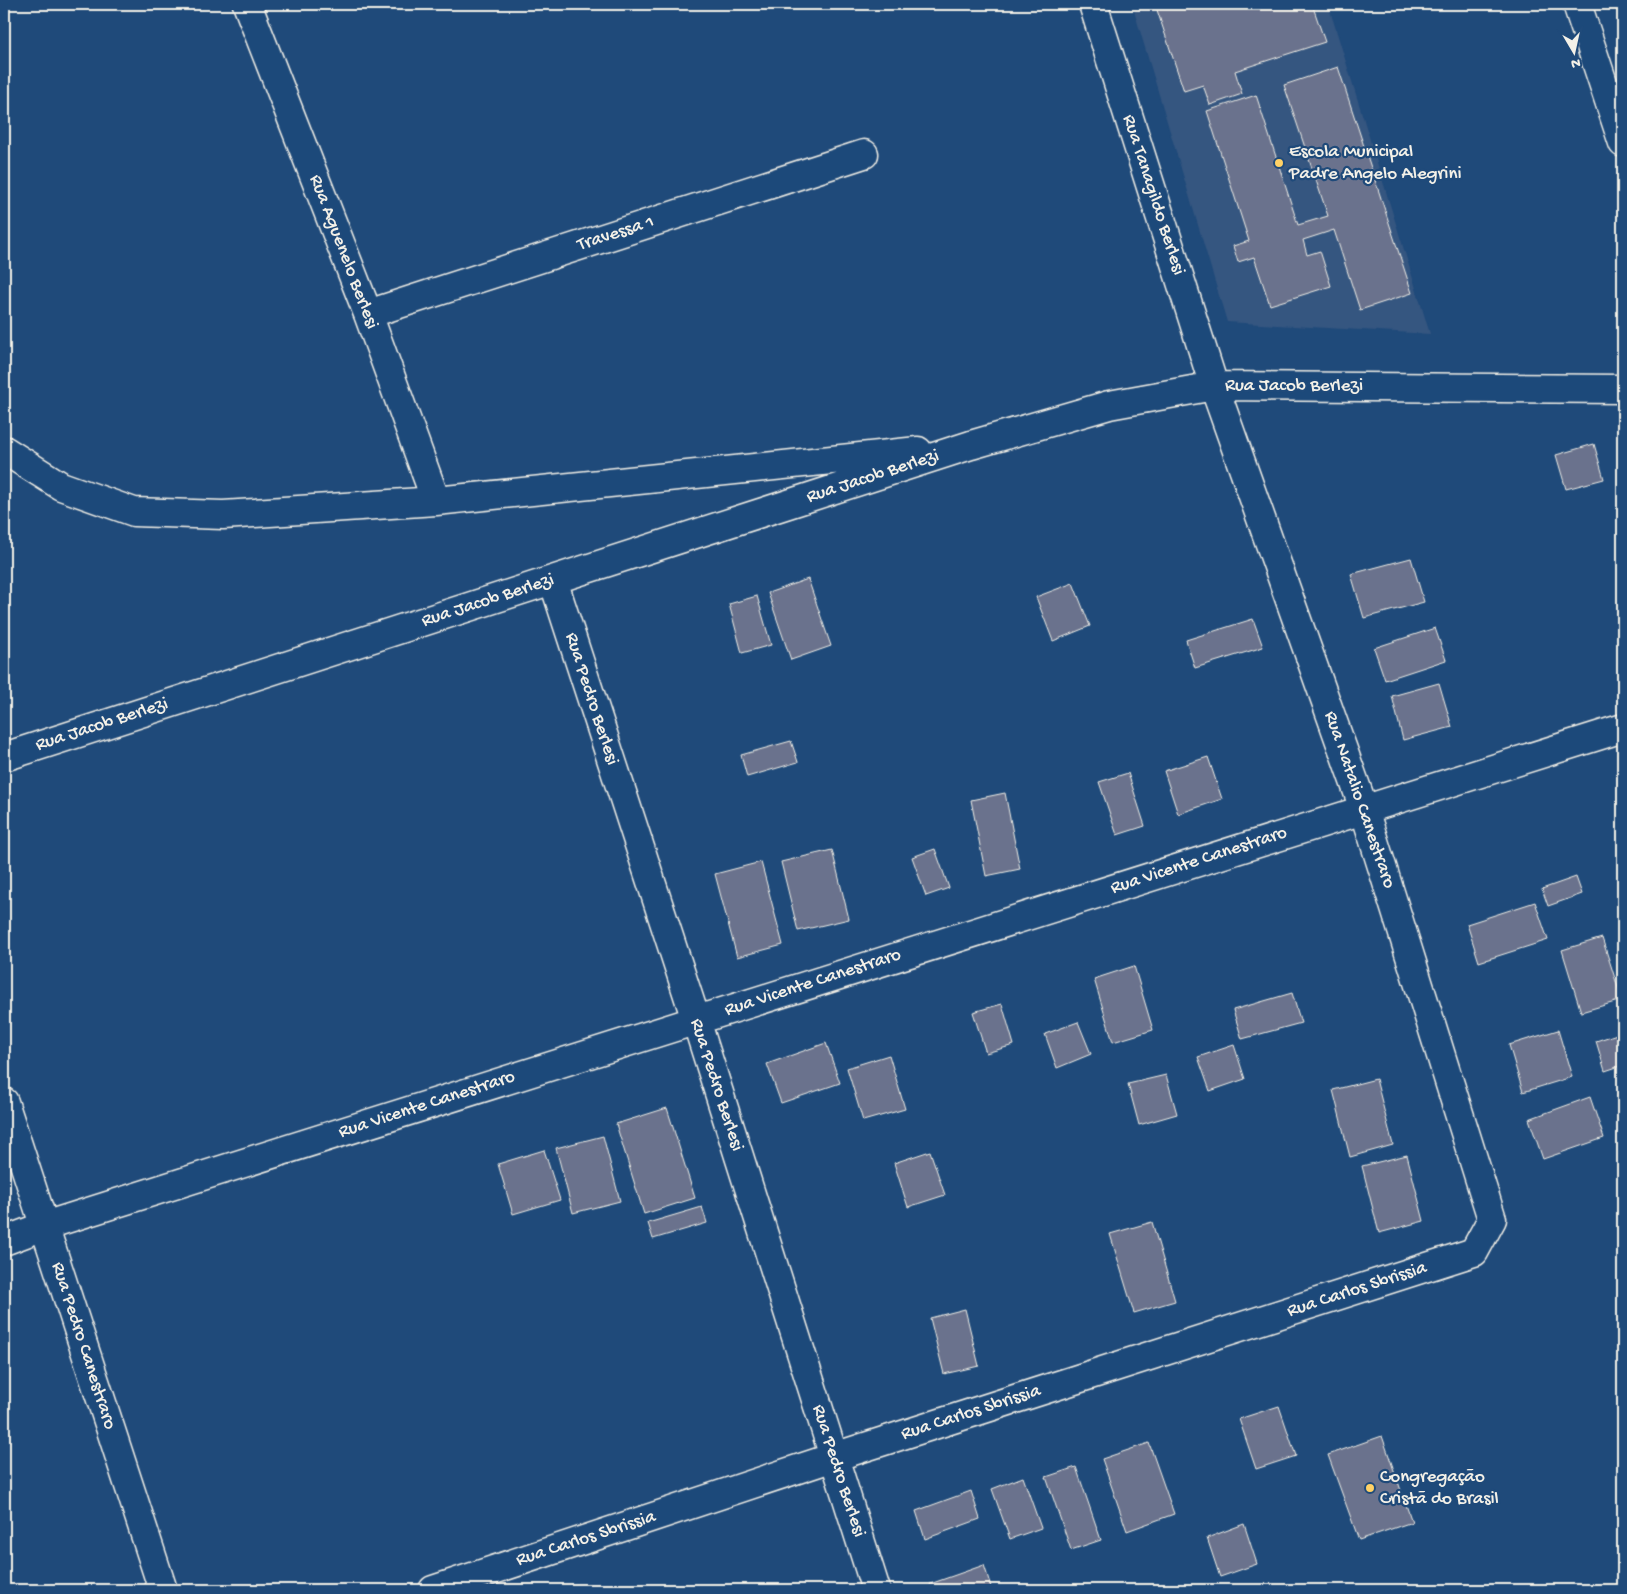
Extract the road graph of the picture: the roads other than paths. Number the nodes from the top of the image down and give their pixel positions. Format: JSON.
{"nodes":[{"id":1,"x":247,"y":4,"type":"edge"},
{"id":2,"x":1093,"y":4,"type":"edge"},
{"id":3,"x":1577,"y":4,"type":"edge"},
{"id":4,"x":1623,"y":143,"type":"edge"},
{"id":5,"x":864,"y":154,"type":"dead end"},
{"id":6,"x":368,"y":314,"type":"junction"},
{"id":7,"x":1214,"y":386,"type":"junction"},
{"id":8,"x":1623,"y":389,"type":"edge"},
{"id":9,"x":971,"y":445,"type":"junction"},
{"id":10,"x":4,"y":450,"type":"edge"},
{"id":11,"x":436,"y":501,"type":"junction"},
{"id":12,"x":553,"y":580,"type":"junction"},
{"id":13,"x":1623,"y":728,"type":"edge"},
{"id":14,"x":4,"y":757,"type":"edge"},
{"id":15,"x":1364,"y":809,"type":"junction"},
{"id":16,"x":696,"y":1020,"type":"junction"},
{"id":17,"x":4,"y":1102,"type":"edge"},
{"id":18,"x":1492,"y":1219,"type":"joint"},
{"id":19,"x":44,"y":1226,"type":"junction"},
{"id":20,"x":4,"y":1241,"type":"edge"},
{"id":21,"x":834,"y":1457,"type":"junction"},
{"id":22,"x":162,"y":1590,"type":"edge"},
{"id":23,"x":434,"y":1590,"type":"edge"},
{"id":24,"x":876,"y":1590,"type":"edge"}],
"edges":[{"from":1,"to":6,"type":"street","name":"Rua Aguenelo Berlesi"},
{"from":2,"to":7,"type":"street","name":"Rua Tanagildo Berlesi"},
{"from":3,"to":4,"type":"street"},
{"from":5,"to":6,"type":"street","name":"Travessa 1"},
{"from":6,"to":11,"type":"street","name":"Rua Aguenelo Berlesi"},
{"from":7,"to":8,"type":"street","name":"Rua Jacob Berlezi"},
{"from":7,"to":9,"type":"street","name":"Rua Jacob Berlezi"},
{"from":7,"to":15,"type":"street","name":"Rua Natalio Canestraro"},
{"from":9,"to":11,"type":"street","name":"Rua Jacob Berlezi"},
{"from":9,"to":12,"type":"street","name":"Rua Jacob Berlezi"},
{"from":10,"to":11,"type":"street","name":"Rua Jacob Berlezi"},
{"from":12,"to":14,"type":"street","name":"Rua Jacob Berlezi"},
{"from":12,"to":16,"type":"street","name":"Rua Pedro Berlesi"},
{"from":13,"to":15,"type":"street","name":"Rua Vicente Canestraro"},
{"from":15,"to":16,"type":"street","name":"Rua Vicente Canestraro"},
{"from":15,"to":18,"type":"street","name":"Rua Natalio Canestraro"},
{"from":16,"to":19,"type":"street","name":"Rua Vicente Canestraro"},
{"from":16,"to":21,"type":"street","name":"Rua Pedro Berlesi"},
{"from":17,"to":19,"type":"street","name":"Rua Pedro Canestraro"},
{"from":18,"to":21,"type":"street","name":"Rua Carlos Sbrissia"},
{"from":19,"to":20,"type":"street","name":"Rua Vicente Canestraro"},
{"from":19,"to":22,"type":"street","name":"Rua Pedro Canestraro"},
{"from":21,"to":23,"type":"street","name":"Rua Carlos Sbrissia"},
{"from":21,"to":24,"type":"street","name":"Rua Pedro Berlesi"}]}
